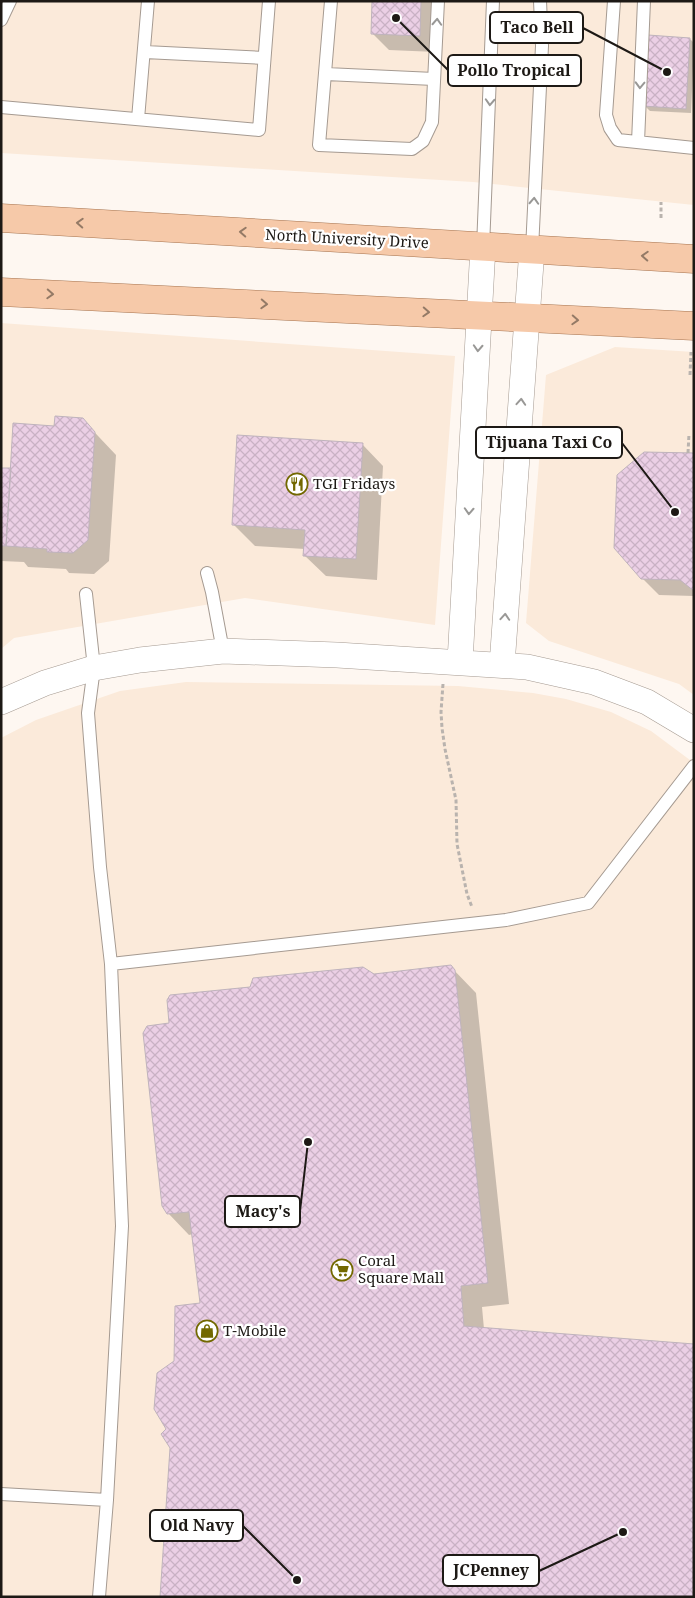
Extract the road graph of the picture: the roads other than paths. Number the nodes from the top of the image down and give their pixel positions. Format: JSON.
{"nodes":[{"id":1,"x":10,"y":1,"type":"edge"},
{"id":2,"x":148,"y":1,"type":"edge"},
{"id":3,"x":269,"y":1,"type":"edge"},
{"id":4,"x":331,"y":1,"type":"edge"},
{"id":5,"x":438,"y":1,"type":"edge"},
{"id":6,"x":494,"y":1,"type":"edge"},
{"id":7,"x":540,"y":1,"type":"edge"},
{"id":8,"x":614,"y":1,"type":"edge"},
{"id":9,"x":644,"y":1,"type":"edge"},
{"id":10,"x":1,"y":20,"type":"edge"},
{"id":11,"x":145,"y":52,"type":"junction"},
{"id":12,"x":264,"y":58,"type":"junction"},
{"id":13,"x":326,"y":74,"type":"junction"},
{"id":14,"x":434,"y":79,"type":"junction"},
{"id":15,"x":1,"y":107,"type":"edge"},
{"id":16,"x":138,"y":119,"type":"junction"},
{"id":17,"x":638,"y":142,"type":"junction"},
{"id":18,"x":694,"y":148,"type":"edge"},
{"id":19,"x":1,"y":218,"type":"edge"},
{"id":20,"x":483,"y":247,"type":"junction"},
{"id":21,"x":532,"y":249,"type":"junction"},
{"id":22,"x":694,"y":259,"type":"edge"},
{"id":23,"x":1,"y":292,"type":"edge"},
{"id":24,"x":479,"y":314,"type":"junction"},
{"id":25,"x":526,"y":317,"type":"junction"},
{"id":26,"x":693,"y":336,"type":"edge"},
{"id":27,"x":207,"y":573,"type":"dead end"},
{"id":28,"x":86,"y":594,"type":"dead end"},
{"id":29,"x":223,"y":652,"type":"junction"},
{"id":30,"x":450,"y":662,"type":"junction"},
{"id":31,"x":502,"y":665,"type":"junction"},
{"id":32,"x":94,"y":668,"type":"junction"},
{"id":33,"x":1,"y":702,"type":"edge"},
{"id":34,"x":694,"y":730,"type":"edge"},
{"id":35,"x":694,"y":766,"type":"edge"},
{"id":36,"x":111,"y":964,"type":"junction"},
{"id":37,"x":1,"y":1494,"type":"edge"},
{"id":38,"x":107,"y":1500,"type":"junction"},
{"id":39,"x":99,"y":1597,"type":"edge"}],
"edges":[{"from":1,"to":10,"type":"lane"},
{"from":2,"to":11,"type":"lane"},
{"from":3,"to":12,"type":"lane"},
{"from":4,"to":13,"type":"lane"},
{"from":14,"to":5,"type":"lane","one_way":true},
{"from":6,"to":20,"type":"lane","one_way":true},
{"from":21,"to":7,"type":"lane","one_way":true},
{"from":8,"to":17,"type":"lane"},
{"from":9,"to":17,"type":"lane","one_way":true},
{"from":11,"to":12,"type":"lane"},
{"from":11,"to":16,"type":"lane"},
{"from":12,"to":16,"type":"lane"},
{"from":13,"to":14,"type":"lane"},
{"from":13,"to":14,"type":"lane"},
{"from":15,"to":16,"type":"lane"},
{"from":17,"to":18,"type":"lane"},
{"from":20,"to":19,"type":"main road","name":"North University Drive","one_way":true},
{"from":20,"to":21,"type":"main road","name":"North University Drive"},
{"from":20,"to":24,"type":"street"},
{"from":22,"to":21,"type":"main road","name":"North University Drive","one_way":true},
{"from":21,"to":25,"type":"street"},
{"from":23,"to":24,"type":"main road","one_way":true},
{"from":24,"to":25,"type":"main road"},
{"from":24,"to":30,"type":"street","one_way":true},
{"from":25,"to":26,"type":"main road","one_way":true},
{"from":31,"to":25,"type":"street","one_way":true},
{"from":27,"to":29,"type":"lane"},
{"from":28,"to":32,"type":"lane"},
{"from":29,"to":30,"type":"street"},
{"from":29,"to":32,"type":"street"},
{"from":30,"to":31,"type":"street"},
{"from":31,"to":34,"type":"street"},
{"from":32,"to":33,"type":"street"},
{"from":32,"to":36,"type":"lane"},
{"from":35,"to":36,"type":"lane"},
{"from":36,"to":38,"type":"lane"},
{"from":37,"to":38,"type":"lane"},
{"from":38,"to":39,"type":"lane"}]}
